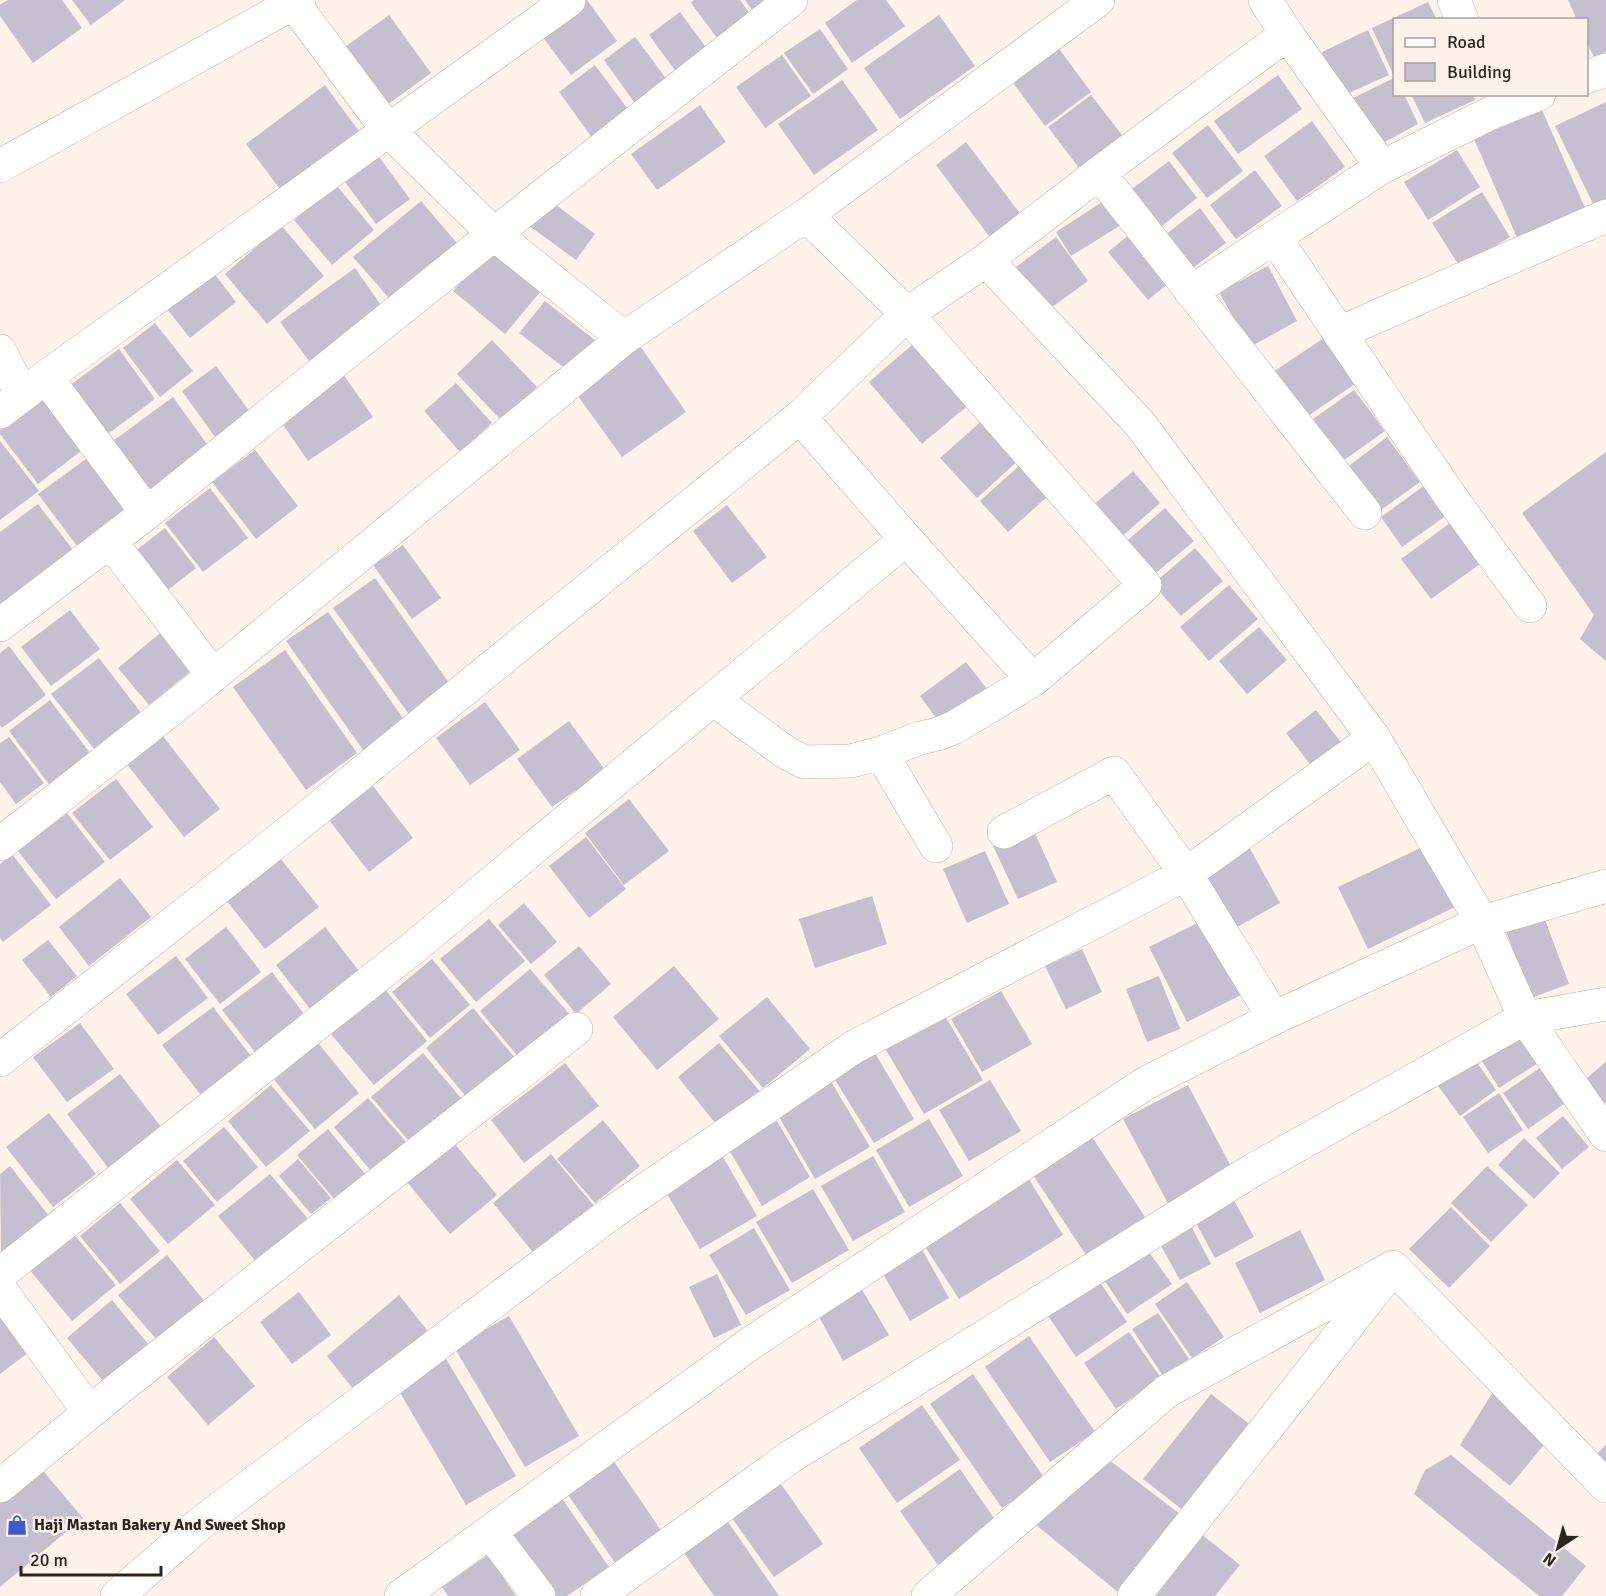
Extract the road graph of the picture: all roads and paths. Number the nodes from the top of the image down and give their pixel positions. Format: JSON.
{"nodes":[{"id":1,"x":569,"y":0,"type":"edge"},
{"id":2,"x":791,"y":0,"type":"edge"},
{"id":3,"x":1098,"y":0,"type":"edge"},
{"id":4,"x":1265,"y":0,"type":"edge"},
{"id":5,"x":1454,"y":0,"type":"edge"},
{"id":6,"x":295,"y":1,"type":"edge"},
{"id":7,"x":1461,"y":18,"type":"edge"},
{"id":8,"x":1287,"y":34,"type":"junction"},
{"id":9,"x":1606,"y":70,"type":"edge"},
{"id":10,"x":1588,"y":77,"type":"edge"},
{"id":11,"x":1529,"y":96,"type":"edge"},
{"id":12,"x":1492,"y":103,"type":"edge"},
{"id":13,"x":388,"y":130,"type":"junction"},
{"id":14,"x":0,"y":166,"type":"edge"},
{"id":15,"x":1382,"y":167,"type":"junction"},
{"id":16,"x":1099,"y":173,"type":"junction"},
{"id":17,"x":806,"y":215,"type":"junction"},
{"id":18,"x":1606,"y":216,"type":"edge"},
{"id":19,"x":494,"y":234,"type":"junction"},
{"id":20,"x":1275,"y":238,"type":"junction"},
{"id":21,"x":986,"y":260,"type":"junction"},
{"id":22,"x":1191,"y":292,"type":"junction"},
{"id":23,"x":907,"y":314,"type":"junction"},
{"id":24,"x":1339,"y":333,"type":"junction"},
{"id":25,"x":624,"y":338,"type":"junction"},
{"id":26,"x":0,"y":351,"type":"edge"},
{"id":27,"x":22,"y":395,"type":"edge"},
{"id":28,"x":800,"y":417,"type":"junction"},
{"id":29,"x":147,"y":513,"type":"junction"},
{"id":30,"x":1365,"y":513,"type":"dead end"},
{"id":31,"x":906,"y":539,"type":"junction"},
{"id":32,"x":110,"y":541,"type":"junction"},
{"id":33,"x":1530,"y":606,"type":"dead end"},
{"id":34,"x":0,"y":625,"type":"edge"},
{"id":35,"x":213,"y":675,"type":"junction"},
{"id":36,"x":1033,"y":680,"type":"junction"},
{"id":37,"x":713,"y":699,"type":"junction"},
{"id":38,"x":1374,"y":738,"type":"junction"},
{"id":39,"x":881,"y":753,"type":"junction"},
{"id":40,"x":1004,"y":832,"type":"dead end"},
{"id":41,"x":0,"y":844,"type":"edge"},
{"id":42,"x":936,"y":846,"type":"dead end"},
{"id":43,"x":1186,"y":874,"type":"junction"},
{"id":44,"x":1606,"y":886,"type":"edge"},
{"id":45,"x":1482,"y":922,"type":"junction"},
{"id":46,"x":1606,"y":1004,"type":"edge"},
{"id":47,"x":1274,"y":1018,"type":"junction"},
{"id":48,"x":1525,"y":1018,"type":"junction"},
{"id":49,"x":576,"y":1029,"type":"dead end"},
{"id":50,"x":0,"y":1060,"type":"edge"},
{"id":51,"x":1606,"y":1135,"type":"edge"},
{"id":52,"x":1393,"y":1267,"type":"junction"},
{"id":53,"x":0,"y":1274,"type":"edge"},
{"id":54,"x":0,"y":1288,"type":"edge"},
{"id":55,"x":89,"y":1412,"type":"junction"},
{"id":56,"x":0,"y":1486,"type":"edge"},
{"id":57,"x":1606,"y":1486,"type":"edge"},
{"id":58,"x":490,"y":1532,"type":"junction"},
{"id":59,"x":117,"y":1596,"type":"edge"},
{"id":60,"x":401,"y":1596,"type":"edge"},
{"id":61,"x":539,"y":1596,"type":"edge"},
{"id":62,"x":597,"y":1596,"type":"edge"},
{"id":63,"x":928,"y":1596,"type":"edge"},
{"id":64,"x":1134,"y":1596,"type":"edge"}],
"edges":[{"from":1,"to":13,"type":"street"},
{"from":2,"to":19,"type":"street"},
{"from":3,"to":17,"type":"street"},
{"from":4,"to":8,"type":"street"},
{"from":5,"to":7,"type":"street"},
{"from":6,"to":13,"type":"street"},
{"from":6,"to":14,"type":"street"},
{"from":8,"to":15,"type":"street"},
{"from":8,"to":16,"type":"street"},
{"from":9,"to":10,"type":"street"},
{"from":11,"to":12,"type":"street"},
{"from":12,"to":15,"type":"street"},
{"from":13,"to":19,"type":"street"},
{"from":13,"to":27,"type":"street"},
{"from":15,"to":20,"type":"street"},
{"from":16,"to":21,"type":"street"},
{"from":16,"to":22,"type":"street"},
{"from":17,"to":23,"type":"street"},
{"from":17,"to":25,"type":"street"},
{"from":18,"to":24,"type":"street"},
{"from":19,"to":25,"type":"street"},
{"from":19,"to":29,"type":"street"},
{"from":20,"to":22,"type":"street"},
{"from":20,"to":24,"type":"street"},
{"from":21,"to":23,"type":"street"},
{"from":21,"to":38,"type":"street"},
{"from":22,"to":30,"type":"street"},
{"from":23,"to":28,"type":"street"},
{"from":23,"to":36,"type":"street"},
{"from":24,"to":33,"type":"street"},
{"from":25,"to":35,"type":"street"},
{"from":26,"to":27,"type":"street"},
{"from":27,"to":29,"type":"street"},
{"from":28,"to":31,"type":"street"},
{"from":28,"to":50,"type":"street"},
{"from":29,"to":32,"type":"street"},
{"from":31,"to":36,"type":"street"},
{"from":31,"to":37,"type":"street"},
{"from":32,"to":34,"type":"street"},
{"from":32,"to":35,"type":"street"},
{"from":35,"to":41,"type":"street"},
{"from":36,"to":39,"type":"street"},
{"from":37,"to":39,"type":"street"},
{"from":37,"to":53,"type":"street"},
{"from":38,"to":43,"type":"street"},
{"from":38,"to":45,"type":"street"},
{"from":39,"to":42,"type":"street"},
{"from":40,"to":43,"type":"street"},
{"from":43,"to":47,"type":"street"},
{"from":43,"to":59,"type":"street"},
{"from":44,"to":45,"type":"street"},
{"from":45,"to":47,"type":"street"},
{"from":45,"to":48,"type":"street"},
{"from":46,"to":48,"type":"street"},
{"from":47,"to":58,"type":"street"},
{"from":48,"to":51,"type":"street"},
{"from":48,"to":62,"type":"street"},
{"from":49,"to":55,"type":"street"},
{"from":52,"to":57,"type":"street"},
{"from":52,"to":63,"type":"street"},
{"from":52,"to":64,"type":"street"},
{"from":54,"to":55,"type":"street"},
{"from":55,"to":56,"type":"street"},
{"from":58,"to":60,"type":"street"},
{"from":58,"to":61,"type":"street"}]}
